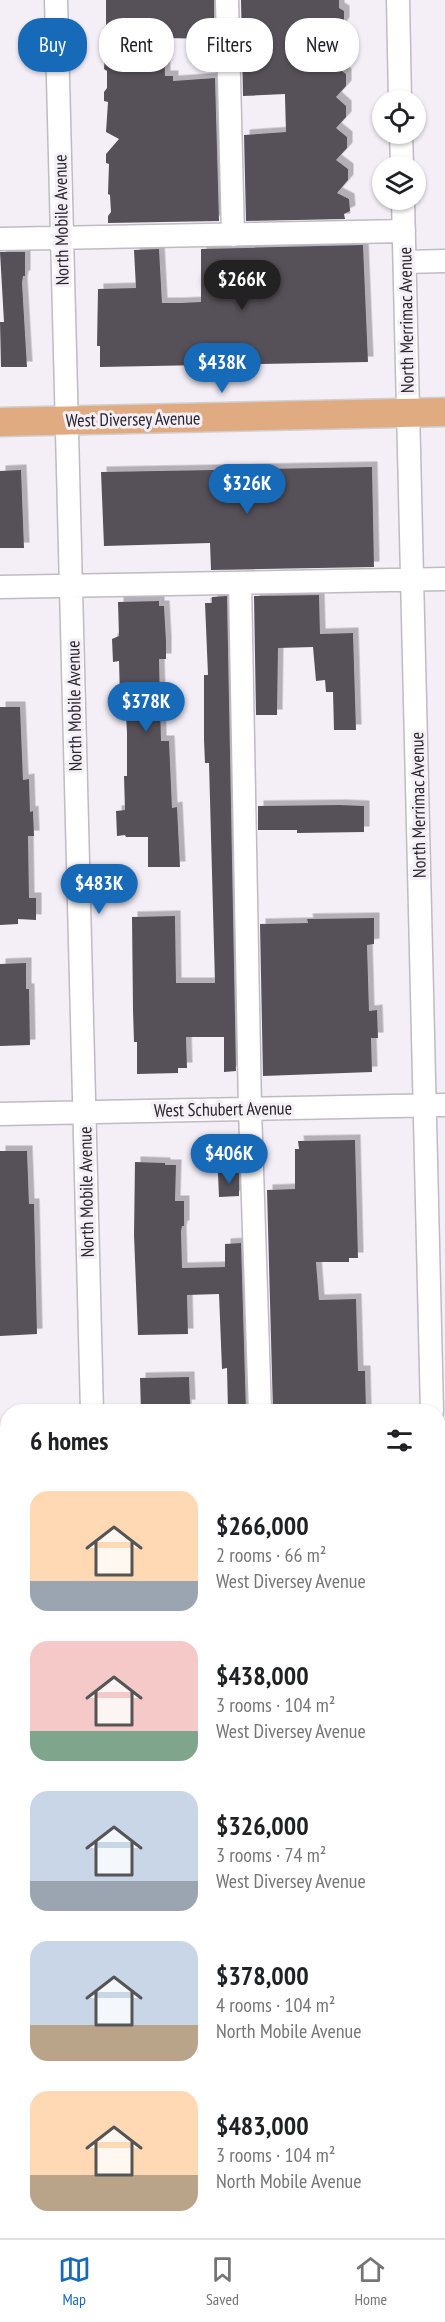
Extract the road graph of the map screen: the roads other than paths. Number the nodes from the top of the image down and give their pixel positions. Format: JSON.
{"nodes":[{"id":1,"x":56,"y":0,"type":"edge"},
{"id":2,"x":227,"y":0,"type":"edge"},
{"id":3,"x":398,"y":0,"type":"edge"},
{"id":4,"x":400,"y":90,"type":"edge"},
{"id":5,"x":403,"y":210,"type":"edge"},
{"id":6,"x":404,"y":231,"type":"junction"},
{"id":7,"x":232,"y":235,"type":"junction"},
{"id":8,"x":62,"y":238,"type":"junction"},
{"id":9,"x":0,"y":239,"type":"edge"},
{"id":10,"x":445,"y":261,"type":"edge"},
{"id":11,"x":405,"y":262,"type":"junction"},
{"id":12,"x":445,"y":412,"type":"edge"},
{"id":13,"x":408,"y":413,"type":"junction"},
{"id":14,"x":66,"y":420,"type":"junction"},
{"id":15,"x":0,"y":422,"type":"edge"},
{"id":16,"x":445,"y":579,"type":"edge"},
{"id":17,"x":412,"y":580,"type":"junction"},
{"id":18,"x":240,"y":583,"type":"junction"},
{"id":19,"x":70,"y":586,"type":"junction"},
{"id":20,"x":0,"y":587,"type":"edge"},
{"id":21,"x":435,"y":1105,"type":"edge"},
{"id":22,"x":249,"y":1109,"type":"junction"},
{"id":23,"x":84,"y":1112,"type":"junction"},
{"id":24,"x":0,"y":1114,"type":"edge"},
{"id":25,"x":92,"y":1404,"type":"edge"},
{"id":26,"x":260,"y":1404,"type":"edge"},
{"id":27,"x":432,"y":1404,"type":"edge"}],
"edges":[{"from":1,"to":8,"type":"street","name":"North Mobile Avenue"},
{"from":2,"to":7,"type":"street"},
{"from":3,"to":4,"type":"street"},
{"from":5,"to":6,"type":"street","name":"North Merrimac Avenue"},
{"from":6,"to":7,"type":"street"},
{"from":6,"to":11,"type":"street","name":"North Merrimac Avenue"},
{"from":7,"to":8,"type":"street"},
{"from":8,"to":9,"type":"street"},
{"from":8,"to":14,"type":"street","name":"North Mobile Avenue"},
{"from":10,"to":11,"type":"street"},
{"from":11,"to":13,"type":"street","name":"North Merrimac Avenue"},
{"from":12,"to":13,"type":"main road","name":"West Diversey Avenue"},
{"from":13,"to":14,"type":"main road","name":"West Diversey Avenue"},
{"from":13,"to":17,"type":"street","name":"North Merrimac Avenue"},
{"from":14,"to":15,"type":"main road","name":"West Diversey Avenue"},
{"from":14,"to":19,"type":"street","name":"North Mobile Avenue"},
{"from":16,"to":17,"type":"street"},
{"from":17,"to":18,"type":"street"},
{"from":17,"to":21,"type":"street","name":"North Merrimac Avenue"},
{"from":18,"to":19,"type":"street"},
{"from":18,"to":22,"type":"street"},
{"from":19,"to":20,"type":"street"},
{"from":19,"to":23,"type":"street","name":"North Mobile Avenue"},
{"from":21,"to":22,"type":"street","name":"West Schubert Avenue"},
{"from":21,"to":27,"type":"street","name":"North Merrimac Avenue"},
{"from":22,"to":23,"type":"street","name":"West Schubert Avenue"},
{"from":22,"to":26,"type":"street"},
{"from":23,"to":24,"type":"street","name":"West Schubert Avenue"},
{"from":23,"to":25,"type":"street","name":"North Mobile Avenue"}]}
